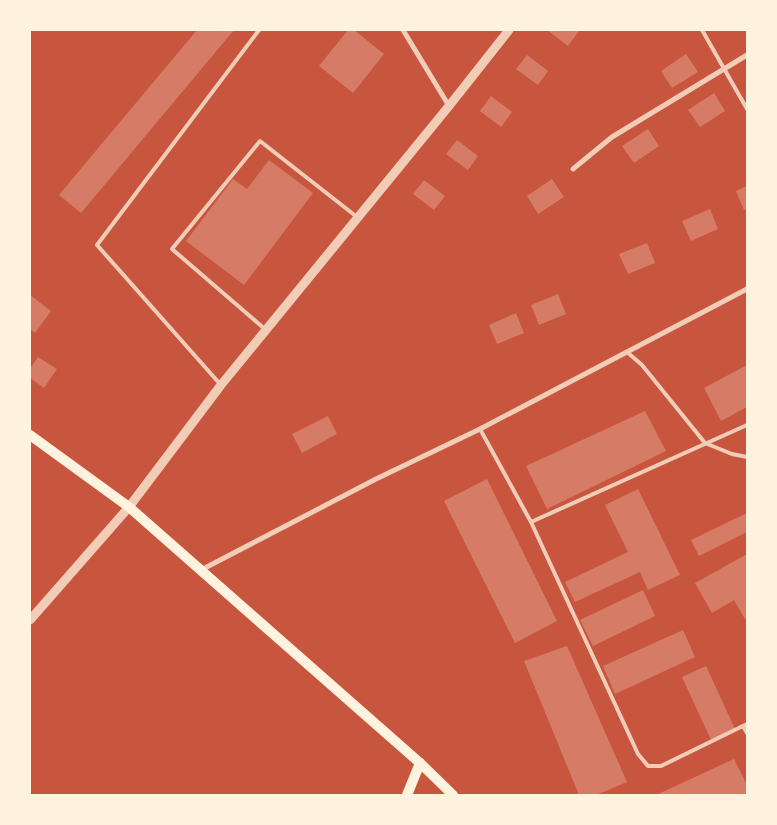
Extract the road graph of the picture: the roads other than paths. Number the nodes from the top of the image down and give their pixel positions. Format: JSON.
{"nodes":[{"id":1,"x":259,"y":30,"type":"edge"},
{"id":2,"x":403,"y":30,"type":"edge"},
{"id":3,"x":509,"y":30,"type":"edge"},
{"id":4,"x":702,"y":30,"type":"edge"},
{"id":5,"x":747,"y":55,"type":"edge"},
{"id":6,"x":725,"y":69,"type":"junction"},
{"id":7,"x":449,"y":106,"type":"junction"},
{"id":8,"x":747,"y":109,"type":"edge"},
{"id":9,"x":574,"y":169,"type":"dead end"},
{"id":10,"x":358,"y":218,"type":"junction"},
{"id":11,"x":747,"y":289,"type":"edge"},
{"id":12,"x":266,"y":330,"type":"junction"},
{"id":13,"x":627,"y":352,"type":"junction"},
{"id":14,"x":221,"y":385,"type":"junction"},
{"id":15,"x":747,"y":425,"type":"edge"},
{"id":16,"x":480,"y":429,"type":"junction"},
{"id":17,"x":30,"y":435,"type":"edge"},
{"id":18,"x":705,"y":443,"type":"junction"},
{"id":19,"x":747,"y":457,"type":"edge"},
{"id":20,"x":129,"y":507,"type":"junction"},
{"id":21,"x":531,"y":522,"type":"junction"},
{"id":22,"x":201,"y":570,"type":"junction"},
{"id":23,"x":30,"y":620,"type":"edge"},
{"id":24,"x":745,"y":725,"type":"edge"},
{"id":25,"x":747,"y":733,"type":"edge"},
{"id":26,"x":420,"y":763,"type":"junction"},
{"id":27,"x":407,"y":795,"type":"edge"},
{"id":28,"x":453,"y":795,"type":"edge"}],
"edges":[{"from":1,"to":14,"type":"lane"},
{"from":2,"to":7,"type":"street"},
{"from":3,"to":7,"type":"street"},
{"from":4,"to":6,"type":"lane"},
{"from":5,"to":6,"type":"street"},
{"from":6,"to":8,"type":"lane"},
{"from":6,"to":9,"type":"street"},
{"from":7,"to":10,"type":"street"},
{"from":10,"to":12,"type":"street"},
{"from":10,"to":12,"type":"lane"},
{"from":11,"to":13,"type":"street"},
{"from":12,"to":14,"type":"street"},
{"from":13,"to":16,"type":"street"},
{"from":13,"to":18,"type":"lane"},
{"from":14,"to":20,"type":"street"},
{"from":15,"to":18,"type":"lane"},
{"from":16,"to":21,"type":"lane"},
{"from":16,"to":22,"type":"street"},
{"from":17,"to":20,"type":"main road"},
{"from":18,"to":19,"type":"lane"},
{"from":18,"to":21,"type":"lane"},
{"from":20,"to":22,"type":"main road"},
{"from":20,"to":23,"type":"street"},
{"from":21,"to":24,"type":"lane"},
{"from":22,"to":26,"type":"main road"},
{"from":24,"to":25,"type":"lane"},
{"from":26,"to":27,"type":"main road"},
{"from":26,"to":28,"type":"main road"}]}
